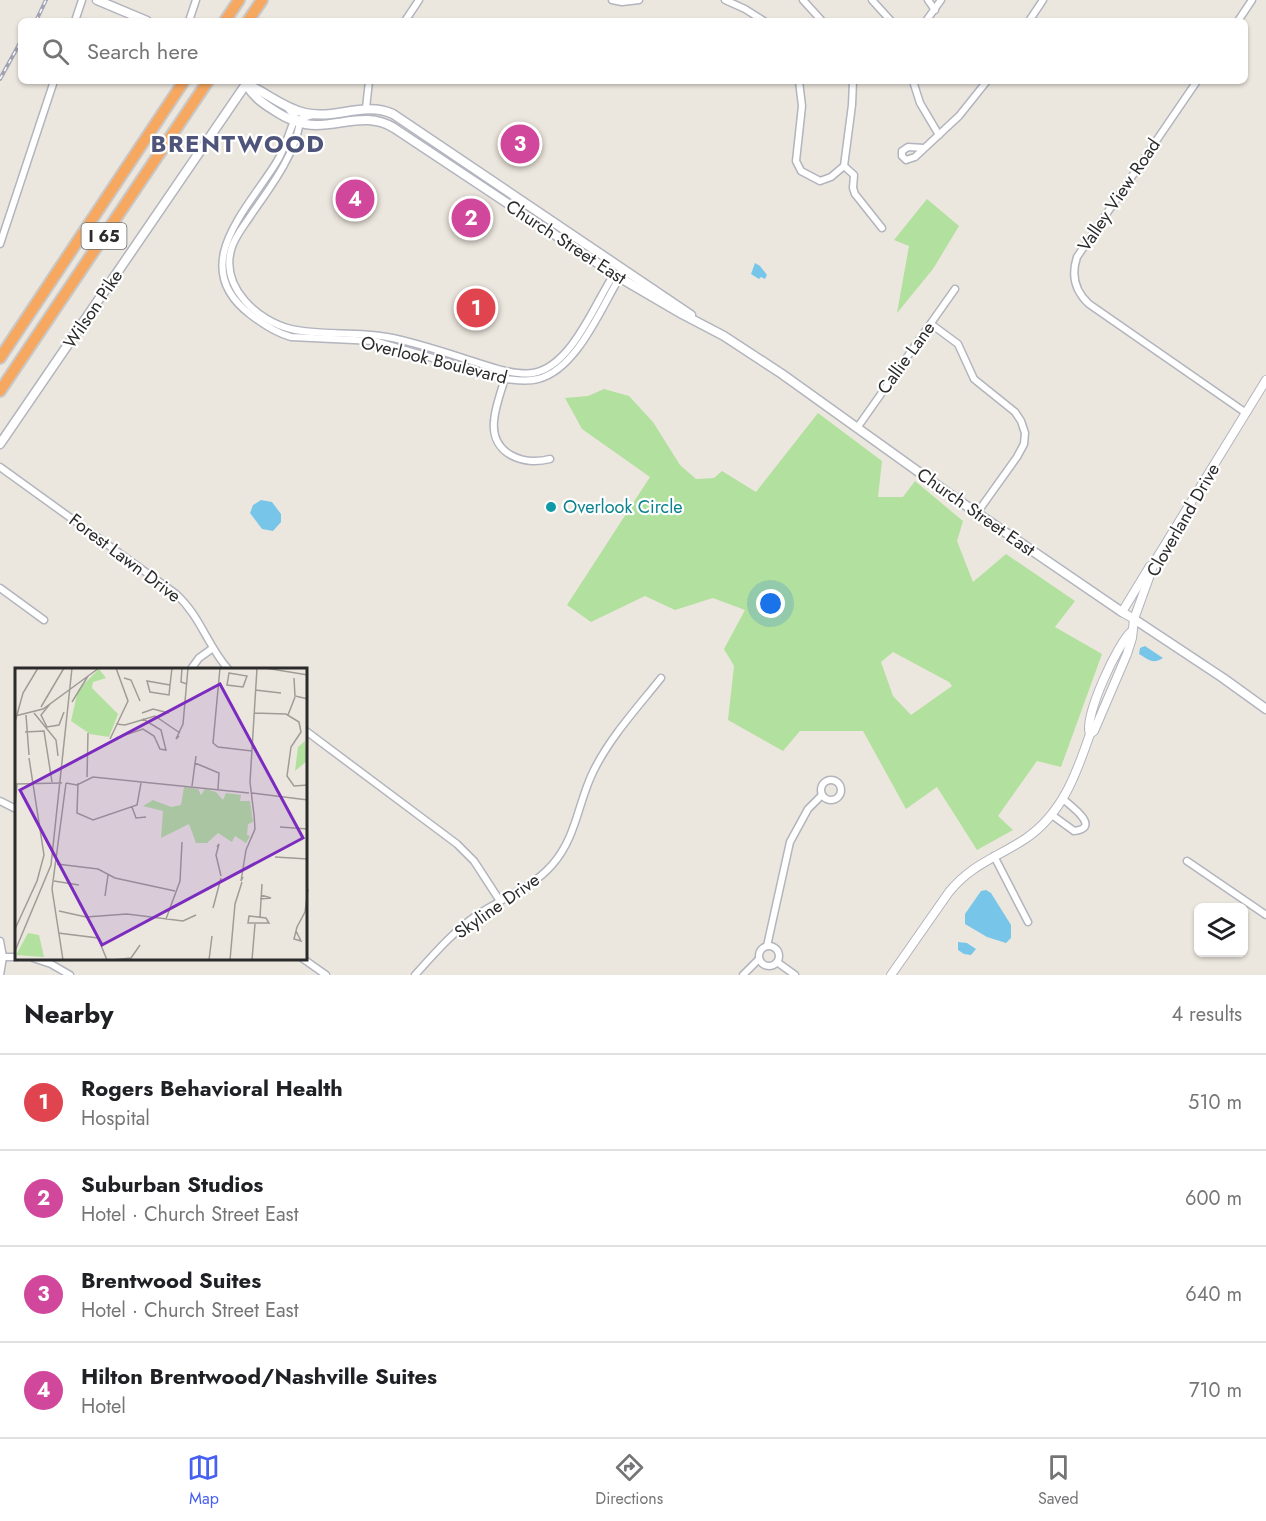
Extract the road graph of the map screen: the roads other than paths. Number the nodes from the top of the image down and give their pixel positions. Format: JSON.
{"nodes":[{"id":1,"x":82,"y":0,"type":"edge"},
{"id":2,"x":97,"y":0,"type":"edge"},
{"id":3,"x":196,"y":0,"type":"edge"},
{"id":4,"x":238,"y":0,"type":"edge"},
{"id":5,"x":262,"y":0,"type":"edge"},
{"id":6,"x":419,"y":0,"type":"edge"},
{"id":7,"x":612,"y":0,"type":"edge"},
{"id":8,"x":639,"y":0,"type":"edge"},
{"id":9,"x":725,"y":0,"type":"edge"},
{"id":10,"x":803,"y":0,"type":"edge"},
{"id":11,"x":872,"y":0,"type":"edge"},
{"id":12,"x":928,"y":0,"type":"edge"},
{"id":13,"x":941,"y":0,"type":"edge"},
{"id":14,"x":1043,"y":0,"type":"edge"},
{"id":15,"x":1252,"y":0,"type":"edge"},
{"id":16,"x":934,"y":10,"type":"junction"},
{"id":17,"x":76,"y":18,"type":"edge"},
{"id":18,"x":140,"y":18,"type":"edge"},
{"id":19,"x":190,"y":18,"type":"edge"},
{"id":20,"x":226,"y":18,"type":"edge"},
{"id":21,"x":250,"y":18,"type":"edge"},
{"id":22,"x":407,"y":18,"type":"edge"},
{"id":23,"x":760,"y":18,"type":"edge"},
{"id":24,"x":819,"y":18,"type":"edge"},
{"id":25,"x":888,"y":18,"type":"edge"},
{"id":26,"x":929,"y":18,"type":"edge"},
{"id":27,"x":1031,"y":18,"type":"edge"},
{"id":28,"x":1240,"y":18,"type":"edge"},
{"id":29,"x":53,"y":84,"type":"edge"},
{"id":30,"x":182,"y":84,"type":"edge"},
{"id":31,"x":206,"y":84,"type":"edge"},
{"id":32,"x":243,"y":84,"type":"edge"},
{"id":33,"x":245,"y":84,"type":"edge"},
{"id":34,"x":249,"y":84,"type":"edge"},
{"id":35,"x":369,"y":84,"type":"edge"},
{"id":36,"x":800,"y":84,"type":"edge"},
{"id":37,"x":853,"y":84,"type":"edge"},
{"id":38,"x":914,"y":84,"type":"edge"},
{"id":39,"x":985,"y":84,"type":"edge"},
{"id":40,"x":1195,"y":84,"type":"edge"},
{"id":41,"x":287,"y":106,"type":"junction"},
{"id":42,"x":366,"y":108,"type":"junction"},
{"id":43,"x":315,"y":115,"type":"junction"},
{"id":44,"x":297,"y":121,"type":"junction"},
{"id":45,"x":939,"y":135,"type":"junction"},
{"id":46,"x":924,"y":148,"type":"dead end"},
{"id":47,"x":844,"y":166,"type":"junction"},
{"id":48,"x":882,"y":228,"type":"dead end"},
{"id":49,"x":0,"y":244,"type":"edge"},
{"id":50,"x":616,"y":277,"type":"junction"},
{"id":51,"x":956,"y":289,"type":"dead end"},
{"id":52,"x":700,"y":323,"type":"junction"},
{"id":53,"x":931,"y":324,"type":"junction"},
{"id":54,"x":0,"y":358,"type":"edge"},
{"id":55,"x":506,"y":375,"type":"junction"},
{"id":56,"x":1266,"y":380,"type":"edge"},
{"id":57,"x":0,"y":390,"type":"edge"},
{"id":58,"x":1246,"y":413,"type":"junction"},
{"id":59,"x":857,"y":428,"type":"junction"},
{"id":60,"x":0,"y":444,"type":"edge"},
{"id":61,"x":549,"y":459,"type":"dead end"},
{"id":62,"x":0,"y":467,"type":"edge"},
{"id":63,"x":977,"y":513,"type":"junction"},
{"id":64,"x":1159,"y":555,"type":"junction"},
{"id":65,"x":0,"y":588,"type":"edge"},
{"id":66,"x":1122,"y":612,"type":"junction"},
{"id":67,"x":1134,"y":619,"type":"junction"},
{"id":68,"x":44,"y":620,"type":"dead end"},
{"id":69,"x":213,"y":648,"type":"junction"},
{"id":70,"x":192,"y":668,"type":"edge"},
{"id":71,"x":227,"y":668,"type":"edge"},
{"id":72,"x":661,"y":678,"type":"dead end"},
{"id":73,"x":1266,"y":709,"type":"edge"},
{"id":74,"x":308,"y":732,"type":"edge"},
{"id":75,"x":822,"y":795,"type":"dead end"},
{"id":76,"x":1063,"y":799,"type":"junction"},
{"id":77,"x":0,"y":801,"type":"edge"},
{"id":78,"x":15,"y":808,"type":"edge"},
{"id":79,"x":1052,"y":815,"type":"junction"},
{"id":80,"x":994,"y":856,"type":"junction"},
{"id":81,"x":1187,"y":861,"type":"dead end"},
{"id":82,"x":500,"y":901,"type":"junction"},
{"id":83,"x":1266,"y":915,"type":"edge"},
{"id":84,"x":1028,"y":922,"type":"dead end"},
{"id":85,"x":0,"y":941,"type":"edge"},
{"id":86,"x":767,"y":946,"type":"junction"},
{"id":87,"x":3,"y":957,"type":"junction"},
{"id":88,"x":15,"y":957,"type":"edge"},
{"id":89,"x":759,"y":959,"type":"junction"},
{"id":90,"x":39,"y":960,"type":"edge"},
{"id":91,"x":305,"y":960,"type":"edge"},
{"id":92,"x":777,"y":962,"type":"junction"},
{"id":93,"x":0,"y":975,"type":"edge"},
{"id":94,"x":69,"y":975,"type":"edge"},
{"id":95,"x":326,"y":975,"type":"edge"},
{"id":96,"x":415,"y":975,"type":"edge"},
{"id":97,"x":744,"y":975,"type":"edge"},
{"id":98,"x":795,"y":975,"type":"edge"},
{"id":99,"x":891,"y":975,"type":"edge"}],
"edges":[{"from":1,"to":17,"type":"street"},
{"from":2,"to":18,"type":"main road"},
{"from":3,"to":19,"type":"street"},
{"from":4,"to":20,"type":"highway"},
{"from":5,"to":21,"type":"highway"},
{"from":6,"to":22,"type":"street"},
{"from":7,"to":8,"type":"street"},
{"from":9,"to":23,"type":"street"},
{"from":10,"to":24,"type":"street"},
{"from":11,"to":25,"type":"street"},
{"from":12,"to":16,"type":"street"},
{"from":13,"to":16,"type":"street"},
{"from":14,"to":27,"type":"street"},
{"from":15,"to":28,"type":"street"},
{"from":16,"to":26,"type":"street"},
{"from":29,"to":49,"type":"street"},
{"from":30,"to":54,"type":"highway","number":"I 65"},
{"from":31,"to":57,"type":"highway","number":"I 65"},
{"from":32,"to":60,"type":"main road","name":"Wilson Pike"},
{"from":33,"to":44,"type":"main road","name":"Church Street East"},
{"from":34,"to":41,"type":"main road","name":"Church Street East"},
{"from":35,"to":42,"type":"street"},
{"from":36,"to":47,"type":"street"},
{"from":37,"to":47,"type":"street"},
{"from":38,"to":45,"type":"street"},
{"from":39,"to":45,"type":"street"},
{"from":40,"to":58,"type":"street","name":"Valley View Road"},
{"from":41,"to":43,"type":"main road","name":"Church Street East"},
{"from":41,"to":44,"type":"street"},
{"from":42,"to":43,"type":"main road","name":"Church Street East"},
{"from":42,"to":52,"type":"main road","name":"Church Street East"},
{"from":43,"to":44,"type":"street"},
{"from":44,"to":50,"type":"main road","name":"Church Street East"},
{"from":44,"to":55,"type":"street","name":"Overlook Boulevard"},
{"from":45,"to":46,"type":"street"},
{"from":47,"to":48,"type":"street"},
{"from":50,"to":52,"type":"main road","name":"Church Street East"},
{"from":50,"to":55,"type":"street","name":"Overlook Boulevard"},
{"from":51,"to":53,"type":"street","name":"Callie Lane"},
{"from":52,"to":59,"type":"main road","name":"Church Street East"},
{"from":53,"to":59,"type":"street","name":"Callie Lane"},
{"from":53,"to":63,"type":"street"},
{"from":55,"to":61,"type":"street"},
{"from":56,"to":58,"type":"street","name":"Cloverland Drive"},
{"from":58,"to":64,"type":"street","name":"Cloverland Drive"},
{"from":59,"to":63,"type":"main road","name":"Church Street East"},
{"from":62,"to":69,"type":"street","name":"Forest Lawn Drive"},
{"from":63,"to":66,"type":"main road","name":"Church Street East"},
{"from":64,"to":66,"type":"street"},
{"from":64,"to":67,"type":"street","name":"Cloverland Drive"},
{"from":65,"to":68,"type":"street"},
{"from":66,"to":67,"type":"street","name":"Church Street East"},
{"from":67,"to":73,"type":"main road"},
{"from":67,"to":76,"type":"street","name":"Cloverland Drive"},
{"from":69,"to":70,"type":"street"},
{"from":69,"to":71,"type":"street","name":"Forest Lawn Drive"},
{"from":72,"to":82,"type":"street","name":"Skyline Drive"},
{"from":74,"to":82,"type":"street"},
{"from":75,"to":86,"type":"street"},
{"from":76,"to":79,"type":"street","name":"Cloverland Drive"},
{"from":76,"to":79,"type":"street"},
{"from":77,"to":78,"type":"street"},
{"from":79,"to":80,"type":"street","name":"Cloverland Drive"},
{"from":80,"to":84,"type":"street"},
{"from":80,"to":99,"type":"street","name":"Cloverland Drive"},
{"from":81,"to":83,"type":"street"},
{"from":82,"to":96,"type":"street","name":"Skyline Drive"},
{"from":85,"to":87,"type":"street"},
{"from":86,"to":89,"type":"street"},
{"from":86,"to":92,"type":"street"},
{"from":87,"to":88,"type":"street"},
{"from":87,"to":93,"type":"street"},
{"from":89,"to":92,"type":"street"},
{"from":89,"to":97,"type":"street"},
{"from":90,"to":94,"type":"street"},
{"from":91,"to":95,"type":"street"},
{"from":92,"to":98,"type":"street"}]}
